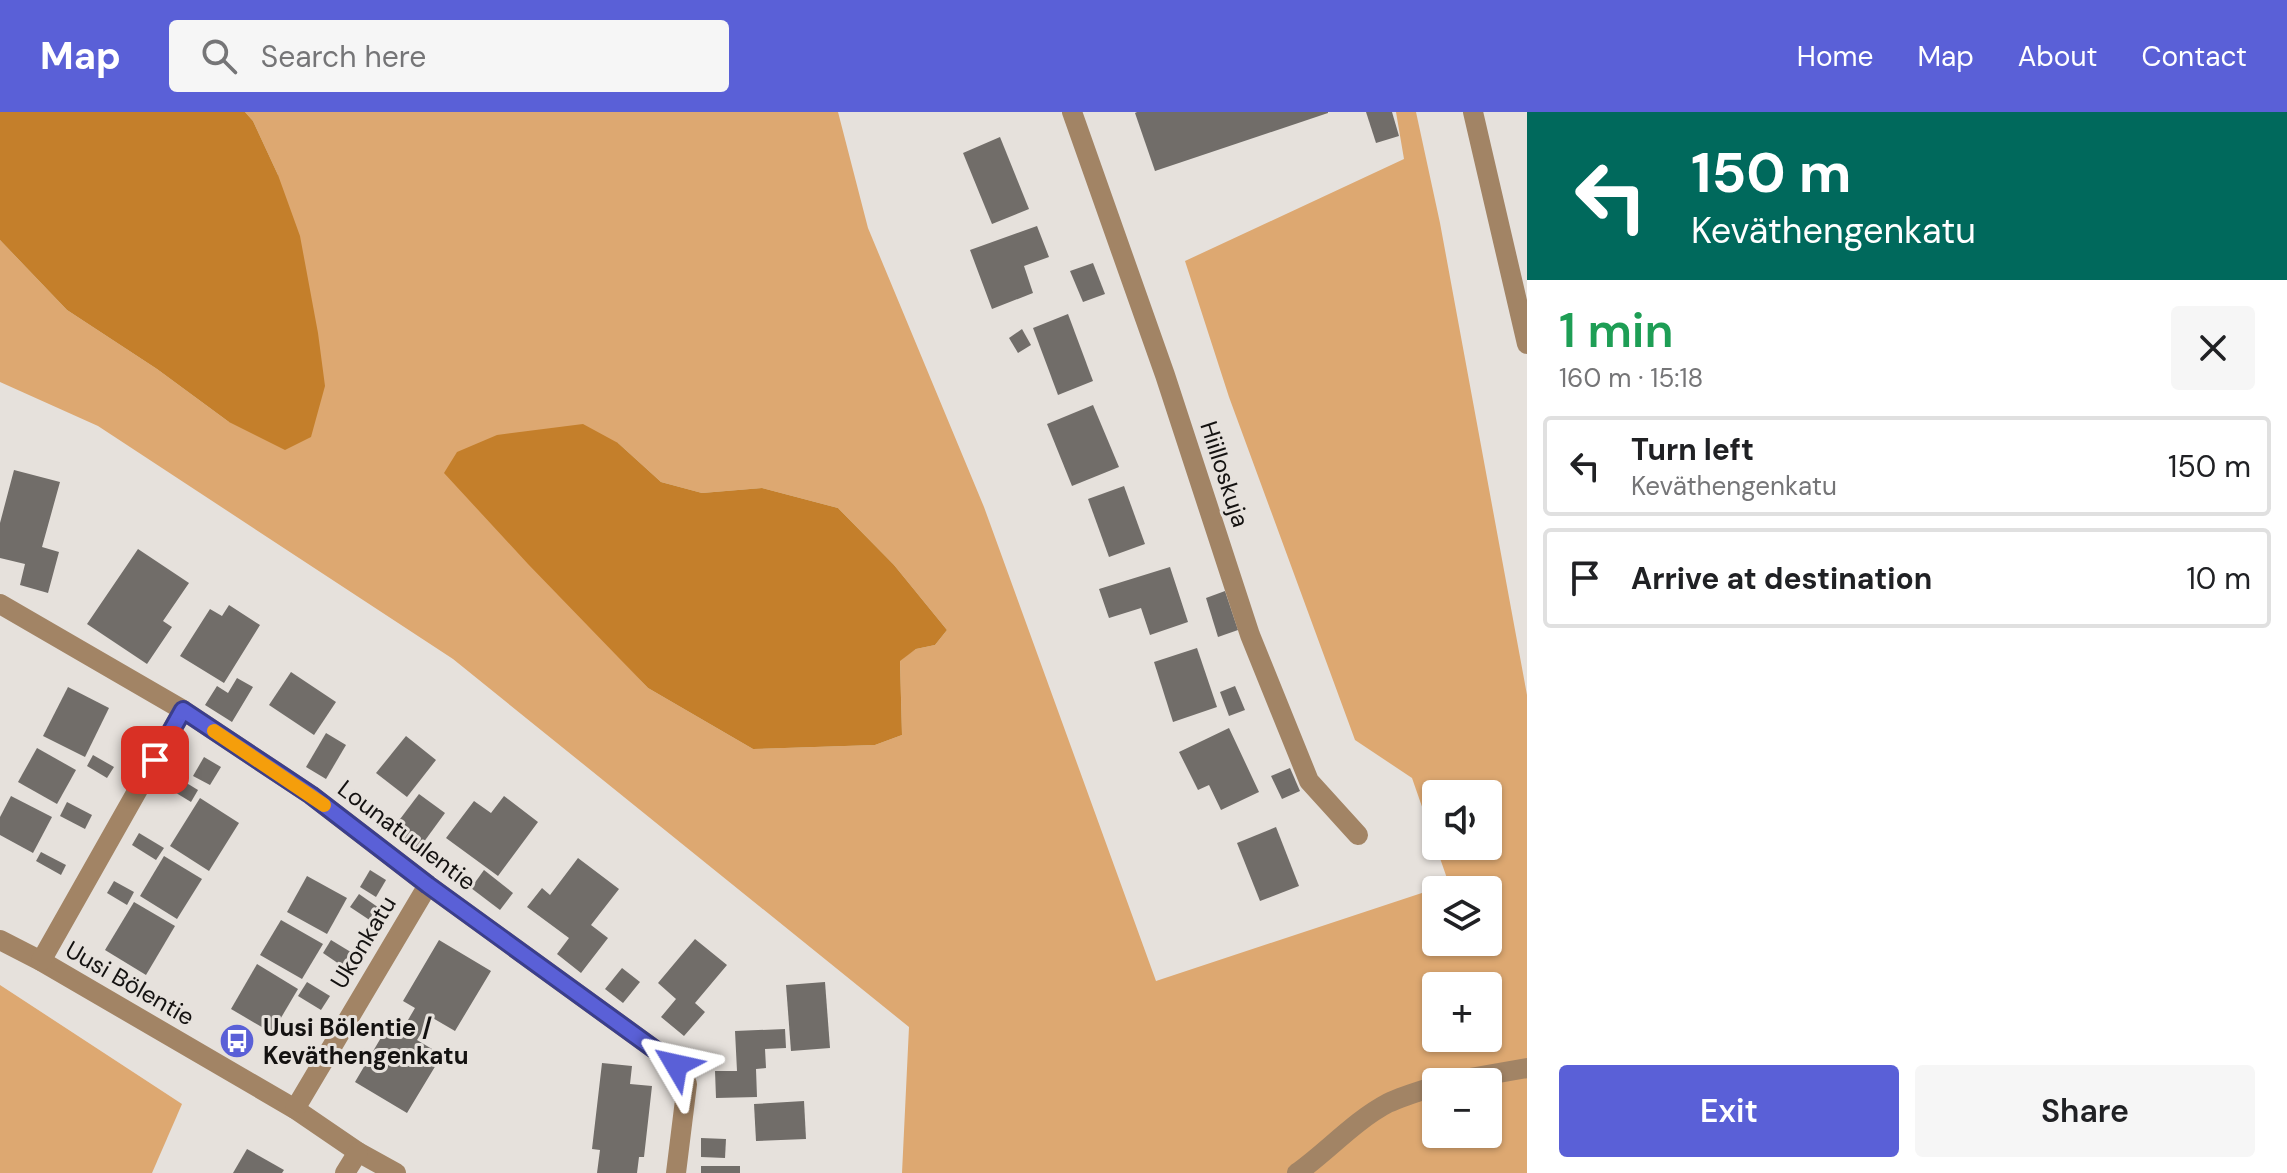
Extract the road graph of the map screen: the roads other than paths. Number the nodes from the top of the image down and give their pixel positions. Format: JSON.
{"nodes":[{"id":1,"x":1072,"y":112,"type":"edge"},
{"id":2,"x":1473,"y":112,"type":"edge"},
{"id":3,"x":1527,"y":344,"type":"edge"},
{"id":4,"x":0,"y":604,"type":"edge"},
{"id":5,"x":183,"y":710,"type":"junction"},
{"id":6,"x":1358,"y":835,"type":"dead end"},
{"id":7,"x":428,"y":885,"type":"junction"},
{"id":8,"x":0,"y":940,"type":"edge"},
{"id":9,"x":41,"y":961,"type":"junction"},
{"id":10,"x":1527,"y":1068,"type":"edge"},
{"id":11,"x":1502,"y":1072,"type":"edge"},
{"id":12,"x":1422,"y":1091,"type":"edge"},
{"id":13,"x":295,"y":1109,"type":"junction"},
{"id":14,"x":358,"y":1152,"type":"junction"},
{"id":15,"x":1322,"y":1166,"type":"edge"},
{"id":16,"x":345,"y":1173,"type":"edge"},
{"id":17,"x":396,"y":1173,"type":"edge"},
{"id":18,"x":676,"y":1173,"type":"edge"},
{"id":19,"x":1297,"y":1173,"type":"edge"}],
"edges":[{"from":1,"to":6,"type":"street","name":"Hiilloskuja"},
{"from":2,"to":3,"type":"street"},
{"from":4,"to":5,"type":"street","name":"Lounatuulentie"},
{"from":5,"to":7,"type":"street","name":"Lounatuulentie"},
{"from":5,"to":9,"type":"street"},
{"from":7,"to":13,"type":"street","name":"Ukonkatu"},
{"from":7,"to":18,"type":"street","name":"Lounatuulentie"},
{"from":8,"to":9,"type":"street","name":"Uusi Bölentie"},
{"from":9,"to":13,"type":"street","name":"Uusi Bölentie"},
{"from":10,"to":11,"type":"street"},
{"from":12,"to":15,"type":"street"},
{"from":13,"to":14,"type":"street","name":"Uusi Bölentie"},
{"from":14,"to":16,"type":"street"},
{"from":14,"to":17,"type":"street","name":"Uusi Bölentie"},
{"from":15,"to":19,"type":"street"}]}
